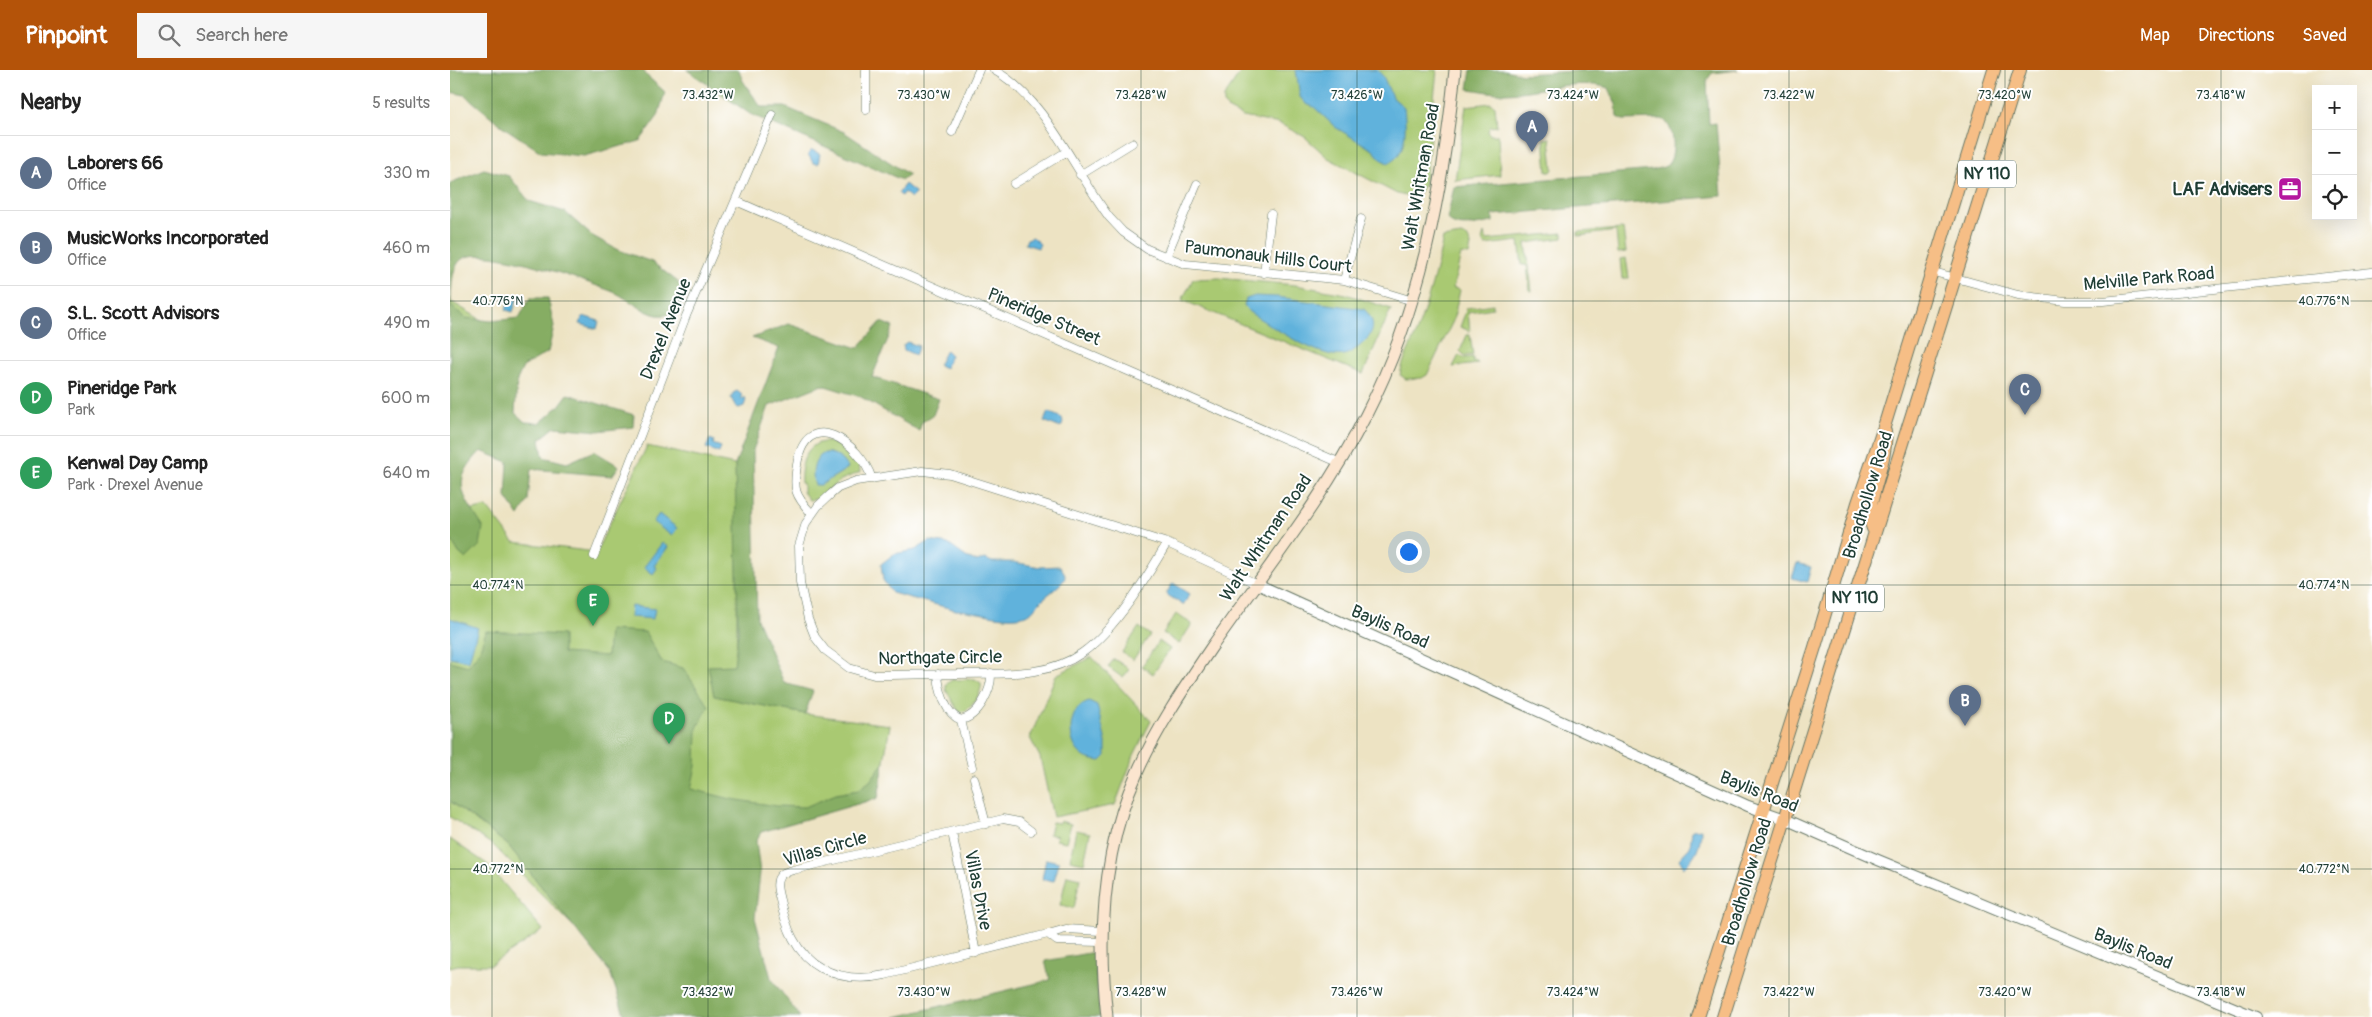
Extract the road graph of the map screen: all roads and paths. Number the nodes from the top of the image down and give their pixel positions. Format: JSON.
{"nodes":[{"id":1,"x":866,"y":70,"type":"edge"},
{"id":2,"x":979,"y":70,"type":"edge"},
{"id":3,"x":994,"y":70,"type":"edge"},
{"id":4,"x":1454,"y":70,"type":"edge"},
{"id":5,"x":1994,"y":70,"type":"edge"},
{"id":6,"x":2020,"y":70,"type":"edge"},
{"id":7,"x":866,"y":110,"type":"dead end"},
{"id":8,"x":772,"y":115,"type":"dead end"},
{"id":9,"x":952,"y":132,"type":"dead end"},
{"id":10,"x":1132,"y":143,"type":"dead end"},
{"id":11,"x":1066,"y":152,"type":"junction"},
{"id":12,"x":1080,"y":175,"type":"junction"},
{"id":13,"x":1014,"y":184,"type":"dead end"},
{"id":14,"x":1196,"y":184,"type":"dead end"},
{"id":15,"x":736,"y":201,"type":"junction"},
{"id":16,"x":1271,"y":214,"type":"dead end"},
{"id":17,"x":1361,"y":219,"type":"dead end"},
{"id":18,"x":1166,"y":257,"type":"junction"},
{"id":19,"x":1930,"y":271,"type":"junction"},
{"id":20,"x":2372,"y":272,"type":"edge"},
{"id":21,"x":1264,"y":273,"type":"junction"},
{"id":22,"x":1955,"y":278,"type":"junction"},
{"id":23,"x":1344,"y":280,"type":"junction"},
{"id":24,"x":1412,"y":301,"type":"junction"},
{"id":25,"x":1884,"y":427,"type":"junction"},
{"id":26,"x":1338,"y":462,"type":"junction"},
{"id":27,"x":872,"y":479,"type":"junction"},
{"id":28,"x":811,"y":513,"type":"junction"},
{"id":29,"x":1875,"y":532,"type":"junction"},
{"id":30,"x":1167,"y":542,"type":"junction"},
{"id":31,"x":594,"y":556,"type":"dead end"},
{"id":32,"x":1257,"y":584,"type":"junction"},
{"id":33,"x":992,"y":673,"type":"junction"},
{"id":34,"x":938,"y":674,"type":"junction"},
{"id":35,"x":961,"y":720,"type":"junction"},
{"id":36,"x":972,"y":767,"type":"dead end"},
{"id":37,"x":974,"y":778,"type":"dead end"},
{"id":38,"x":1762,"y":812,"type":"junction"},
{"id":39,"x":1785,"y":819,"type":"junction"},
{"id":40,"x":986,"y":824,"type":"junction"},
{"id":41,"x":952,"y":832,"type":"junction"},
{"id":42,"x":1031,"y":832,"type":"dead end"},
{"id":43,"x":1048,"y":934,"type":"junction"},
{"id":44,"x":1102,"y":937,"type":"junction"},
{"id":45,"x":976,"y":953,"type":"junction"},
{"id":46,"x":1108,"y":1017,"type":"edge"},
{"id":47,"x":1698,"y":1017,"type":"edge"},
{"id":48,"x":1723,"y":1017,"type":"edge"},
{"id":49,"x":2256,"y":1017,"type":"edge"}],
"edges":[{"from":1,"to":7,"type":"street"},
{"from":2,"to":9,"type":"street"},
{"from":3,"to":11,"type":"street","name":"Paumonauk Hills Court"},
{"from":4,"to":24,"type":"main road","name":"Walt Whitman Road"},
{"from":5,"to":19,"type":"main road","name":"Broadhollow Road","number":"NY 110"},
{"from":6,"to":22,"type":"main road","name":"Broadhollow Road","number":"NY 110"},
{"from":8,"to":15,"type":"street","name":"Drexel Avenue"},
{"from":10,"to":12,"type":"street"},
{"from":11,"to":12,"type":"street","name":"Paumonauk Hills Court"},
{"from":11,"to":13,"type":"street"},
{"from":12,"to":18,"type":"street","name":"Paumonauk Hills Court"},
{"from":14,"to":18,"type":"street"},
{"from":15,"to":26,"type":"street","name":"Pineridge Street"},
{"from":15,"to":31,"type":"street","name":"Drexel Avenue"},
{"from":16,"to":21,"type":"street"},
{"from":17,"to":23,"type":"street"},
{"from":18,"to":21,"type":"street","name":"Paumonauk Hills Court"},
{"from":19,"to":22,"type":"street","name":"Melville Park Road"},
{"from":19,"to":25,"type":"main road","name":"Broadhollow Road","number":"NY 110"},
{"from":20,"to":22,"type":"street","name":"Melville Park Road"},
{"from":21,"to":23,"type":"street","name":"Paumonauk Hills Court"},
{"from":22,"to":29,"type":"main road","name":"Broadhollow Road","number":"NY 110"},
{"from":23,"to":24,"type":"street","name":"Paumonauk Hills Court"},
{"from":24,"to":26,"type":"main road","name":"Walt Whitman Road"},
{"from":25,"to":29,"type":"main road"},
{"from":25,"to":38,"type":"main road","name":"Broadhollow Road","number":"NY 110"},
{"from":26,"to":32,"type":"main road","name":"Walt Whitman Road"},
{"from":27,"to":28,"type":"street","name":"Northgate Circle"},
{"from":27,"to":28,"type":"street"},
{"from":27,"to":30,"type":"street","name":"Northgate Circle"},
{"from":28,"to":34,"type":"street","name":"Northgate Circle"},
{"from":29,"to":39,"type":"main road","name":"Broadhollow Road","number":"NY 110"},
{"from":30,"to":32,"type":"street","name":"Northgate Circle"},
{"from":30,"to":33,"type":"street","name":"Northgate Circle"},
{"from":32,"to":38,"type":"street","name":"Baylis Road"},
{"from":32,"to":44,"type":"main road","name":"Walt Whitman Road"},
{"from":33,"to":34,"type":"street","name":"Northgate Circle"},
{"from":33,"to":35,"type":"street"},
{"from":34,"to":35,"type":"street"},
{"from":35,"to":36,"type":"street"},
{"from":37,"to":40,"type":"street"},
{"from":38,"to":39,"type":"street","name":"Baylis Road"},
{"from":38,"to":47,"type":"main road","name":"Broadhollow Road","number":"NY 110"},
{"from":39,"to":48,"type":"main road","name":"Broadhollow Road","number":"NY 110"},
{"from":39,"to":49,"type":"street","name":"Baylis Road"},
{"from":40,"to":41,"type":"street","name":"Villas Circle"},
{"from":40,"to":42,"type":"street","name":"Villas Circle"},
{"from":41,"to":45,"type":"street","name":"Villas Drive"},
{"from":41,"to":45,"type":"street","name":"Villas Circle"},
{"from":43,"to":44,"type":"street","name":"Villas Circle"},
{"from":43,"to":44,"type":"street"},
{"from":43,"to":45,"type":"street","name":"Villas Circle"},
{"from":44,"to":46,"type":"main road","name":"Walt Whitman Road"}]}
